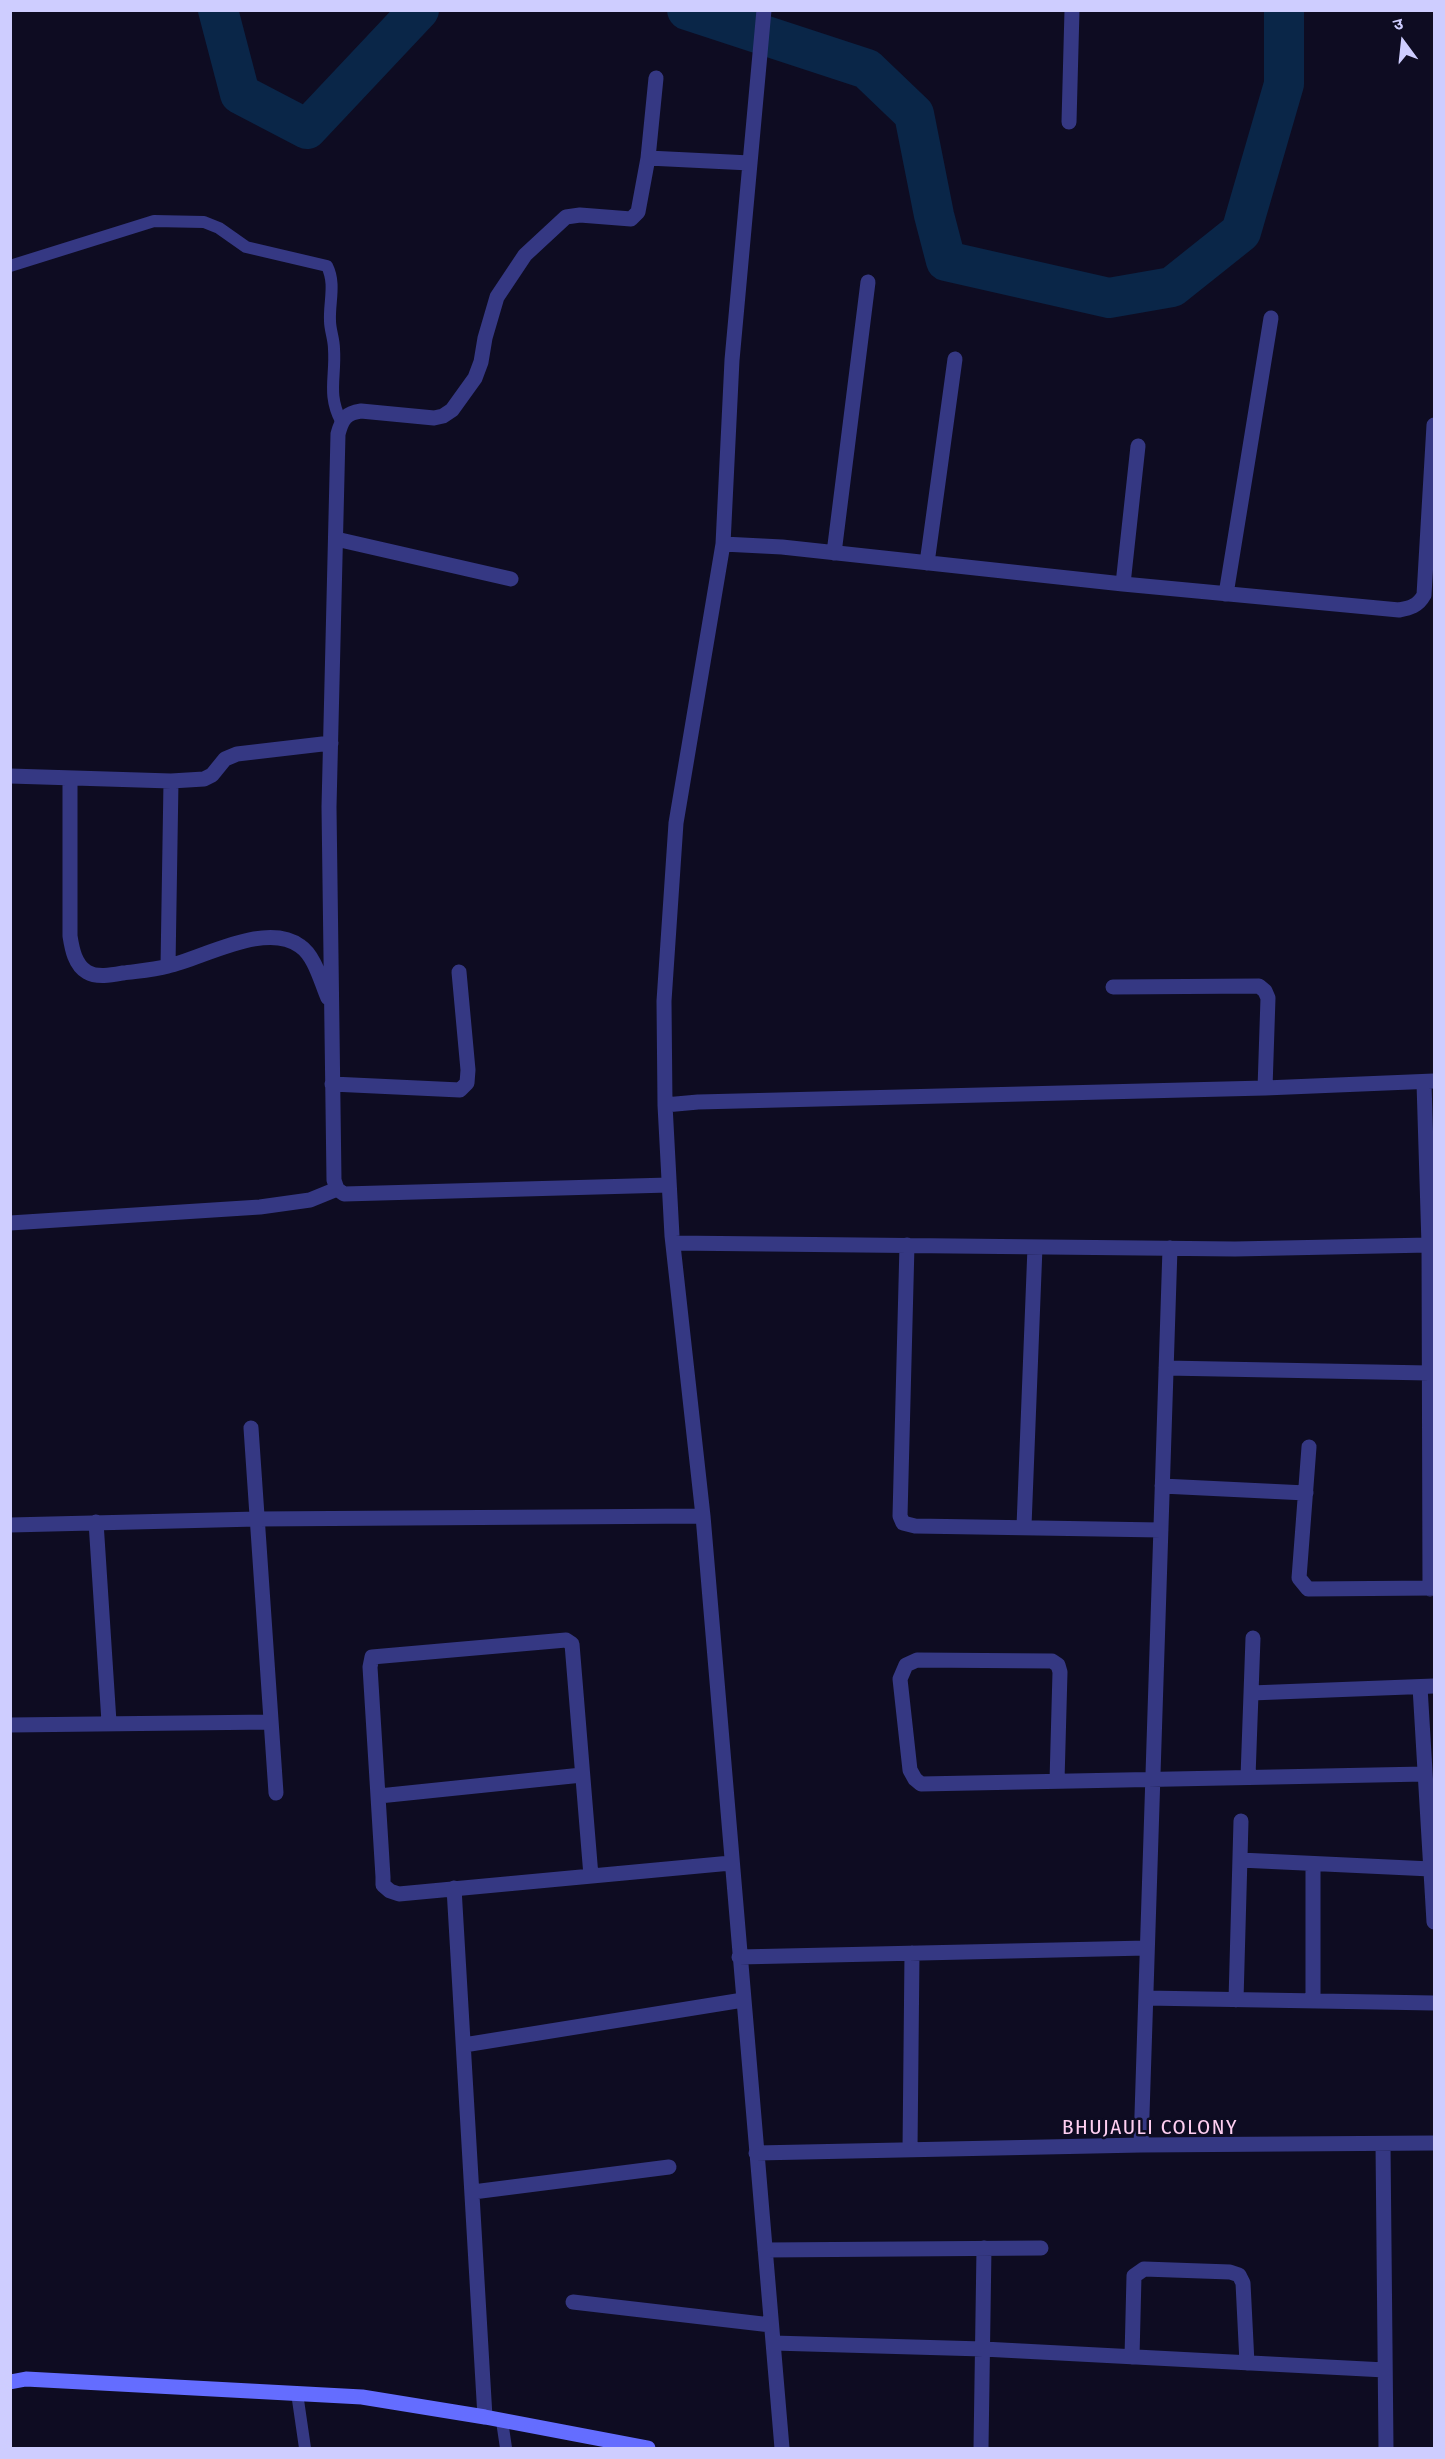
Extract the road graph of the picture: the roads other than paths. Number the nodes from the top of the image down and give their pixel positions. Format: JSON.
{"nodes":[{"id":1,"x":764,"y":10,"type":"edge"},
{"id":2,"x":1072,"y":10,"type":"edge"},
{"id":3,"x":656,"y":78,"type":"dead end"},
{"id":4,"x":1069,"y":122,"type":"dead end"},
{"id":5,"x":648,"y":158,"type":"junction"},
{"id":6,"x":750,"y":163,"type":"junction"},
{"id":7,"x":10,"y":266,"type":"edge"},
{"id":8,"x":868,"y":282,"type":"dead end"},
{"id":9,"x":1271,"y":318,"type":"dead end"},
{"id":10,"x":954,"y":359,"type":"dead end"},
{"id":11,"x":341,"y":421,"type":"junction"},
{"id":12,"x":1434,"y":425,"type":"edge"},
{"id":13,"x":1138,"y":446,"type":"dead end"},
{"id":14,"x":336,"y":539,"type":"junction"},
{"id":15,"x":723,"y":544,"type":"junction"},
{"id":16,"x":834,"y":553,"type":"junction"},
{"id":17,"x":927,"y":563,"type":"junction"},
{"id":18,"x":511,"y":579,"type":"dead end"},
{"id":19,"x":1430,"y":583,"type":"edge"},
{"id":20,"x":1123,"y":584,"type":"junction"},
{"id":21,"x":1226,"y":594,"type":"junction"},
{"id":22,"x":331,"y":743,"type":"junction"},
{"id":23,"x":10,"y":776,"type":"edge"},
{"id":24,"x":70,"y":778,"type":"junction"},
{"id":25,"x":171,"y":781,"type":"junction"},
{"id":26,"x":168,"y":966,"type":"junction"},
{"id":27,"x":459,"y":972,"type":"dead end"},
{"id":28,"x":1113,"y":987,"type":"dead end"},
{"id":29,"x":331,"y":1007,"type":"junction"},
{"id":30,"x":1429,"y":1082,"type":"edge"},
{"id":31,"x":332,"y":1084,"type":"junction"},
{"id":32,"x":1264,"y":1088,"type":"junction"},
{"id":33,"x":665,"y":1105,"type":"junction"},
{"id":34,"x":669,"y":1185,"type":"junction"},
{"id":35,"x":337,"y":1190,"type":"junction"},
{"id":36,"x":10,"y":1223,"type":"edge"},
{"id":37,"x":673,"y":1243,"type":"junction"},
{"id":38,"x":907,"y":1245,"type":"junction"},
{"id":39,"x":1429,"y":1245,"type":"junction"},
{"id":40,"x":1035,"y":1247,"type":"junction"},
{"id":41,"x":1170,"y":1248,"type":"junction"},
{"id":42,"x":1166,"y":1368,"type":"junction"},
{"id":43,"x":1429,"y":1373,"type":"junction"},
{"id":44,"x":251,"y":1428,"type":"dead end"},
{"id":45,"x":1309,"y":1447,"type":"dead end"},
{"id":46,"x":1162,"y":1486,"type":"junction"},
{"id":47,"x":1306,"y":1493,"type":"junction"},
{"id":48,"x":703,"y":1516,"type":"junction"},
{"id":49,"x":257,"y":1519,"type":"junction"},
{"id":50,"x":96,"y":1522,"type":"junction"},
{"id":51,"x":10,"y":1525,"type":"edge"},
{"id":52,"x":1024,"y":1526,"type":"junction"},
{"id":53,"x":1161,"y":1530,"type":"junction"},
{"id":54,"x":1432,"y":1589,"type":"edge"},
{"id":55,"x":1253,"y":1638,"type":"dead end"},
{"id":56,"x":1427,"y":1686,"type":"edge"},
{"id":57,"x":1251,"y":1693,"type":"junction"},
{"id":58,"x":109,"y":1722,"type":"junction"},
{"id":59,"x":271,"y":1722,"type":"junction"},
{"id":60,"x":10,"y":1725,"type":"edge"},
{"id":61,"x":1425,"y":1774,"type":"junction"},
{"id":62,"x":582,"y":1775,"type":"junction"},
{"id":63,"x":1248,"y":1778,"type":"junction"},
{"id":64,"x":1153,"y":1779,"type":"junction"},
{"id":65,"x":1057,"y":1781,"type":"junction"},
{"id":66,"x":276,"y":1793,"type":"dead end"},
{"id":67,"x":379,"y":1796,"type":"junction"},
{"id":68,"x":1241,"y":1821,"type":"dead end"},
{"id":69,"x":1240,"y":1860,"type":"junction"},
{"id":70,"x":731,"y":1863,"type":"junction"},
{"id":71,"x":1313,"y":1864,"type":"junction"},
{"id":72,"x":1431,"y":1869,"type":"junction"},
{"id":73,"x":591,"y":1876,"type":"junction"},
{"id":74,"x":454,"y":1888,"type":"junction"},
{"id":75,"x":1434,"y":1922,"type":"edge"},
{"id":76,"x":1147,"y":1947,"type":"junction"},
{"id":77,"x":912,"y":1953,"type":"junction"},
{"id":78,"x":739,"y":1957,"type":"junction"},
{"id":79,"x":1146,"y":1998,"type":"junction"},
{"id":80,"x":743,"y":2000,"type":"junction"},
{"id":81,"x":1236,"y":2000,"type":"junction"},
{"id":82,"x":1313,"y":2001,"type":"junction"},
{"id":83,"x":1434,"y":2003,"type":"edge"},
{"id":84,"x":464,"y":2045,"type":"junction"},
{"id":85,"x":1434,"y":2143,"type":"edge"},
{"id":86,"x":1383,"y":2144,"type":"junction"},
{"id":87,"x":1141,"y":2145,"type":"junction"},
{"id":88,"x":910,"y":2150,"type":"junction"},
{"id":89,"x":756,"y":2153,"type":"junction"},
{"id":90,"x":669,"y":2167,"type":"dead end"},
{"id":91,"x":473,"y":2192,"type":"junction"},
{"id":92,"x":984,"y":2248,"type":"junction"},
{"id":93,"x":1041,"y":2248,"type":"dead end"},
{"id":94,"x":765,"y":2250,"type":"junction"},
{"id":95,"x":573,"y":2302,"type":"dead end"},
{"id":96,"x":771,"y":2325,"type":"junction"},
{"id":97,"x":773,"y":2343,"type":"junction"},
{"id":98,"x":983,"y":2349,"type":"junction"},
{"id":99,"x":1132,"y":2357,"type":"junction"},
{"id":100,"x":1247,"y":2362,"type":"junction"},
{"id":101,"x":1385,"y":2370,"type":"junction"},
{"id":102,"x":10,"y":2382,"type":"edge"},
{"id":103,"x":297,"y":2393,"type":"junction"},
{"id":104,"x":485,"y":2417,"type":"junction"},
{"id":105,"x":502,"y":2421,"type":"junction"},
{"id":106,"x":305,"y":2448,"type":"edge"},
{"id":107,"x":506,"y":2448,"type":"edge"},
{"id":108,"x":648,"y":2448,"type":"edge"},
{"id":109,"x":782,"y":2448,"type":"edge"},
{"id":110,"x":981,"y":2448,"type":"edge"},
{"id":111,"x":1386,"y":2448,"type":"edge"}],
"edges":[{"from":1,"to":6,"type":"street"},
{"from":2,"to":4,"type":"street"},
{"from":3,"to":5,"type":"street"},
{"from":5,"to":6,"type":"street"},
{"from":5,"to":11,"type":"street"},
{"from":6,"to":15,"type":"street"},
{"from":7,"to":11,"type":"lane"},
{"from":8,"to":16,"type":"street"},
{"from":9,"to":21,"type":"street"},
{"from":10,"to":17,"type":"street"},
{"from":11,"to":14,"type":"street"},
{"from":12,"to":19,"type":"street"},
{"from":13,"to":20,"type":"street"},
{"from":14,"to":18,"type":"street"},
{"from":14,"to":22,"type":"street"},
{"from":15,"to":16,"type":"street"},
{"from":15,"to":33,"type":"street"},
{"from":16,"to":17,"type":"street"},
{"from":17,"to":20,"type":"street"},
{"from":19,"to":21,"type":"street"},
{"from":20,"to":21,"type":"street"},
{"from":22,"to":25,"type":"street"},
{"from":22,"to":29,"type":"street"},
{"from":23,"to":24,"type":"street"},
{"from":24,"to":25,"type":"street"},
{"from":24,"to":26,"type":"street"},
{"from":25,"to":26,"type":"street"},
{"from":26,"to":29,"type":"street"},
{"from":27,"to":31,"type":"street"},
{"from":28,"to":32,"type":"street"},
{"from":29,"to":31,"type":"street"},
{"from":30,"to":32,"type":"street"},
{"from":30,"to":39,"type":"street"},
{"from":31,"to":35,"type":"street"},
{"from":32,"to":33,"type":"street"},
{"from":33,"to":34,"type":"street"},
{"from":34,"to":35,"type":"street"},
{"from":34,"to":37,"type":"street"},
{"from":35,"to":36,"type":"street"},
{"from":37,"to":38,"type":"street"},
{"from":37,"to":48,"type":"street"},
{"from":38,"to":40,"type":"street"},
{"from":38,"to":52,"type":"street"},
{"from":39,"to":41,"type":"street"},
{"from":39,"to":43,"type":"street"},
{"from":40,"to":41,"type":"street"},
{"from":40,"to":52,"type":"street"},
{"from":41,"to":42,"type":"street"},
{"from":42,"to":43,"type":"street"},
{"from":42,"to":46,"type":"street"},
{"from":43,"to":54,"type":"street"},
{"from":44,"to":49,"type":"street"},
{"from":45,"to":47,"type":"street"},
{"from":46,"to":47,"type":"street"},
{"from":46,"to":53,"type":"street"},
{"from":47,"to":54,"type":"street"},
{"from":48,"to":49,"type":"street"},
{"from":48,"to":70,"type":"street"},
{"from":49,"to":50,"type":"street"},
{"from":49,"to":59,"type":"street"},
{"from":50,"to":51,"type":"street"},
{"from":50,"to":58,"type":"street"},
{"from":52,"to":53,"type":"street"},
{"from":53,"to":64,"type":"street"},
{"from":55,"to":57,"type":"street"},
{"from":56,"to":57,"type":"street"},
{"from":56,"to":61,"type":"street"},
{"from":57,"to":63,"type":"street"},
{"from":58,"to":59,"type":"street"},
{"from":58,"to":60,"type":"street"},
{"from":59,"to":66,"type":"street"},
{"from":61,"to":63,"type":"street"},
{"from":61,"to":72,"type":"street"},
{"from":62,"to":67,"type":"street"},
{"from":62,"to":67,"type":"street"},
{"from":62,"to":73,"type":"street"},
{"from":63,"to":64,"type":"street"},
{"from":64,"to":65,"type":"street"},
{"from":64,"to":76,"type":"street"},
{"from":65,"to":65,"type":"street"},
{"from":67,"to":74,"type":"street"},
{"from":68,"to":69,"type":"street"},
{"from":69,"to":71,"type":"street"},
{"from":69,"to":81,"type":"street"},
{"from":70,"to":73,"type":"street"},
{"from":70,"to":78,"type":"street"},
{"from":71,"to":72,"type":"street"},
{"from":71,"to":82,"type":"street"},
{"from":72,"to":75,"type":"street"},
{"from":73,"to":74,"type":"street"},
{"from":74,"to":84,"type":"street"},
{"from":76,"to":77,"type":"street"},
{"from":76,"to":79,"type":"street"},
{"from":77,"to":78,"type":"street"},
{"from":77,"to":88,"type":"street"},
{"from":78,"to":80,"type":"street"},
{"from":79,"to":81,"type":"street"},
{"from":79,"to":87,"type":"street"},
{"from":80,"to":84,"type":"street"},
{"from":80,"to":89,"type":"street"},
{"from":81,"to":82,"type":"street"},
{"from":82,"to":83,"type":"street"},
{"from":84,"to":91,"type":"street"},
{"from":85,"to":86,"type":"street"},
{"from":86,"to":87,"type":"street"},
{"from":86,"to":101,"type":"street"},
{"from":87,"to":88,"type":"street"},
{"from":88,"to":89,"type":"street"},
{"from":89,"to":94,"type":"street"},
{"from":90,"to":91,"type":"street"},
{"from":91,"to":104,"type":"street"},
{"from":92,"to":93,"type":"street"},
{"from":92,"to":94,"type":"street"},
{"from":92,"to":98,"type":"street"},
{"from":94,"to":96,"type":"street"},
{"from":95,"to":96,"type":"street"},
{"from":96,"to":97,"type":"street"},
{"from":97,"to":98,"type":"street"},
{"from":97,"to":109,"type":"street"},
{"from":98,"to":99,"type":"street"},
{"from":98,"to":110,"type":"street"},
{"from":99,"to":100,"type":"street"},
{"from":99,"to":100,"type":"street"},
{"from":100,"to":101,"type":"street"},
{"from":101,"to":111,"type":"street"},
{"from":102,"to":103,"type":"street"},
{"from":103,"to":104,"type":"street"},
{"from":103,"to":106,"type":"lane"},
{"from":104,"to":105,"type":"street"},
{"from":105,"to":107,"type":"lane"},
{"from":105,"to":108,"type":"street"}]}
